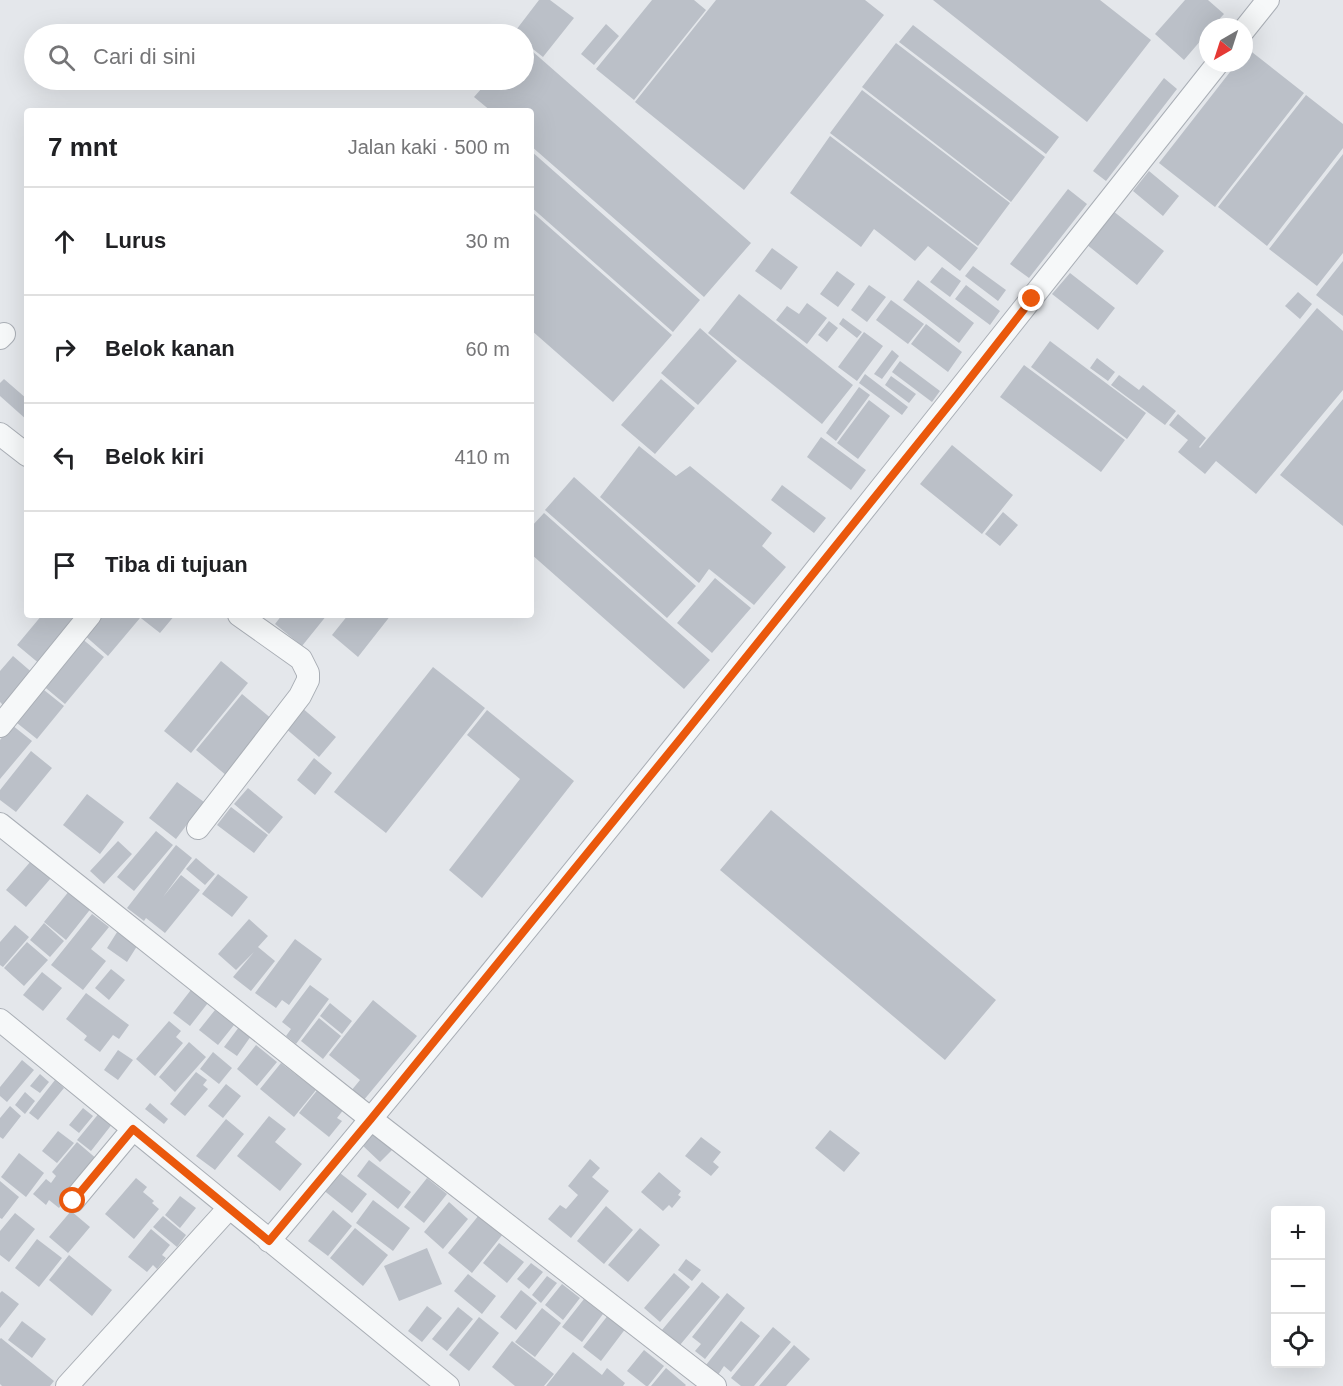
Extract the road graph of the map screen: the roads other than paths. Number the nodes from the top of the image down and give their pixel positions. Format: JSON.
{"nodes":[{"id":1,"x":1268,"y":0,"type":"edge"},
{"id":2,"x":1253,"y":19,"type":"edge"},
{"id":3,"x":1211,"y":72,"type":"edge"},
{"id":4,"x":0,"y":434,"type":"edge"},
{"id":5,"x":24,"y":453,"type":"edge"},
{"id":6,"x":88,"y":618,"type":"edge"},
{"id":7,"x":243,"y":618,"type":"edge"},
{"id":8,"x":0,"y":726,"type":"edge"},
{"id":9,"x":0,"y":824,"type":"edge"},
{"id":10,"x":198,"y":828,"type":"dead end"},
{"id":11,"x":2,"y":1025,"type":"edge"},
{"id":12,"x":371,"y":1119,"type":"junction"},
{"id":13,"x":133,"y":1129,"type":"junction"},
{"id":14,"x":73,"y":1201,"type":"dead end"},
{"id":15,"x":229,"y":1208,"type":"junction"},
{"id":16,"x":269,"y":1241,"type":"junction"},
{"id":17,"x":67,"y":1386,"type":"edge"},
{"id":18,"x":448,"y":1386,"type":"edge"},
{"id":19,"x":715,"y":1386,"type":"edge"}],
"edges":[{"from":1,"to":2,"type":"street"},
{"from":3,"to":12,"type":"street"},
{"from":4,"to":5,"type":"street"},
{"from":6,"to":8,"type":"street"},
{"from":7,"to":10,"type":"street"},
{"from":9,"to":12,"type":"street"},
{"from":11,"to":13,"type":"street"},
{"from":12,"to":16,"type":"street"},
{"from":12,"to":19,"type":"street"},
{"from":13,"to":14,"type":"street"},
{"from":13,"to":15,"type":"street"},
{"from":15,"to":16,"type":"street"},
{"from":15,"to":17,"type":"street"},
{"from":16,"to":18,"type":"street"}]}
